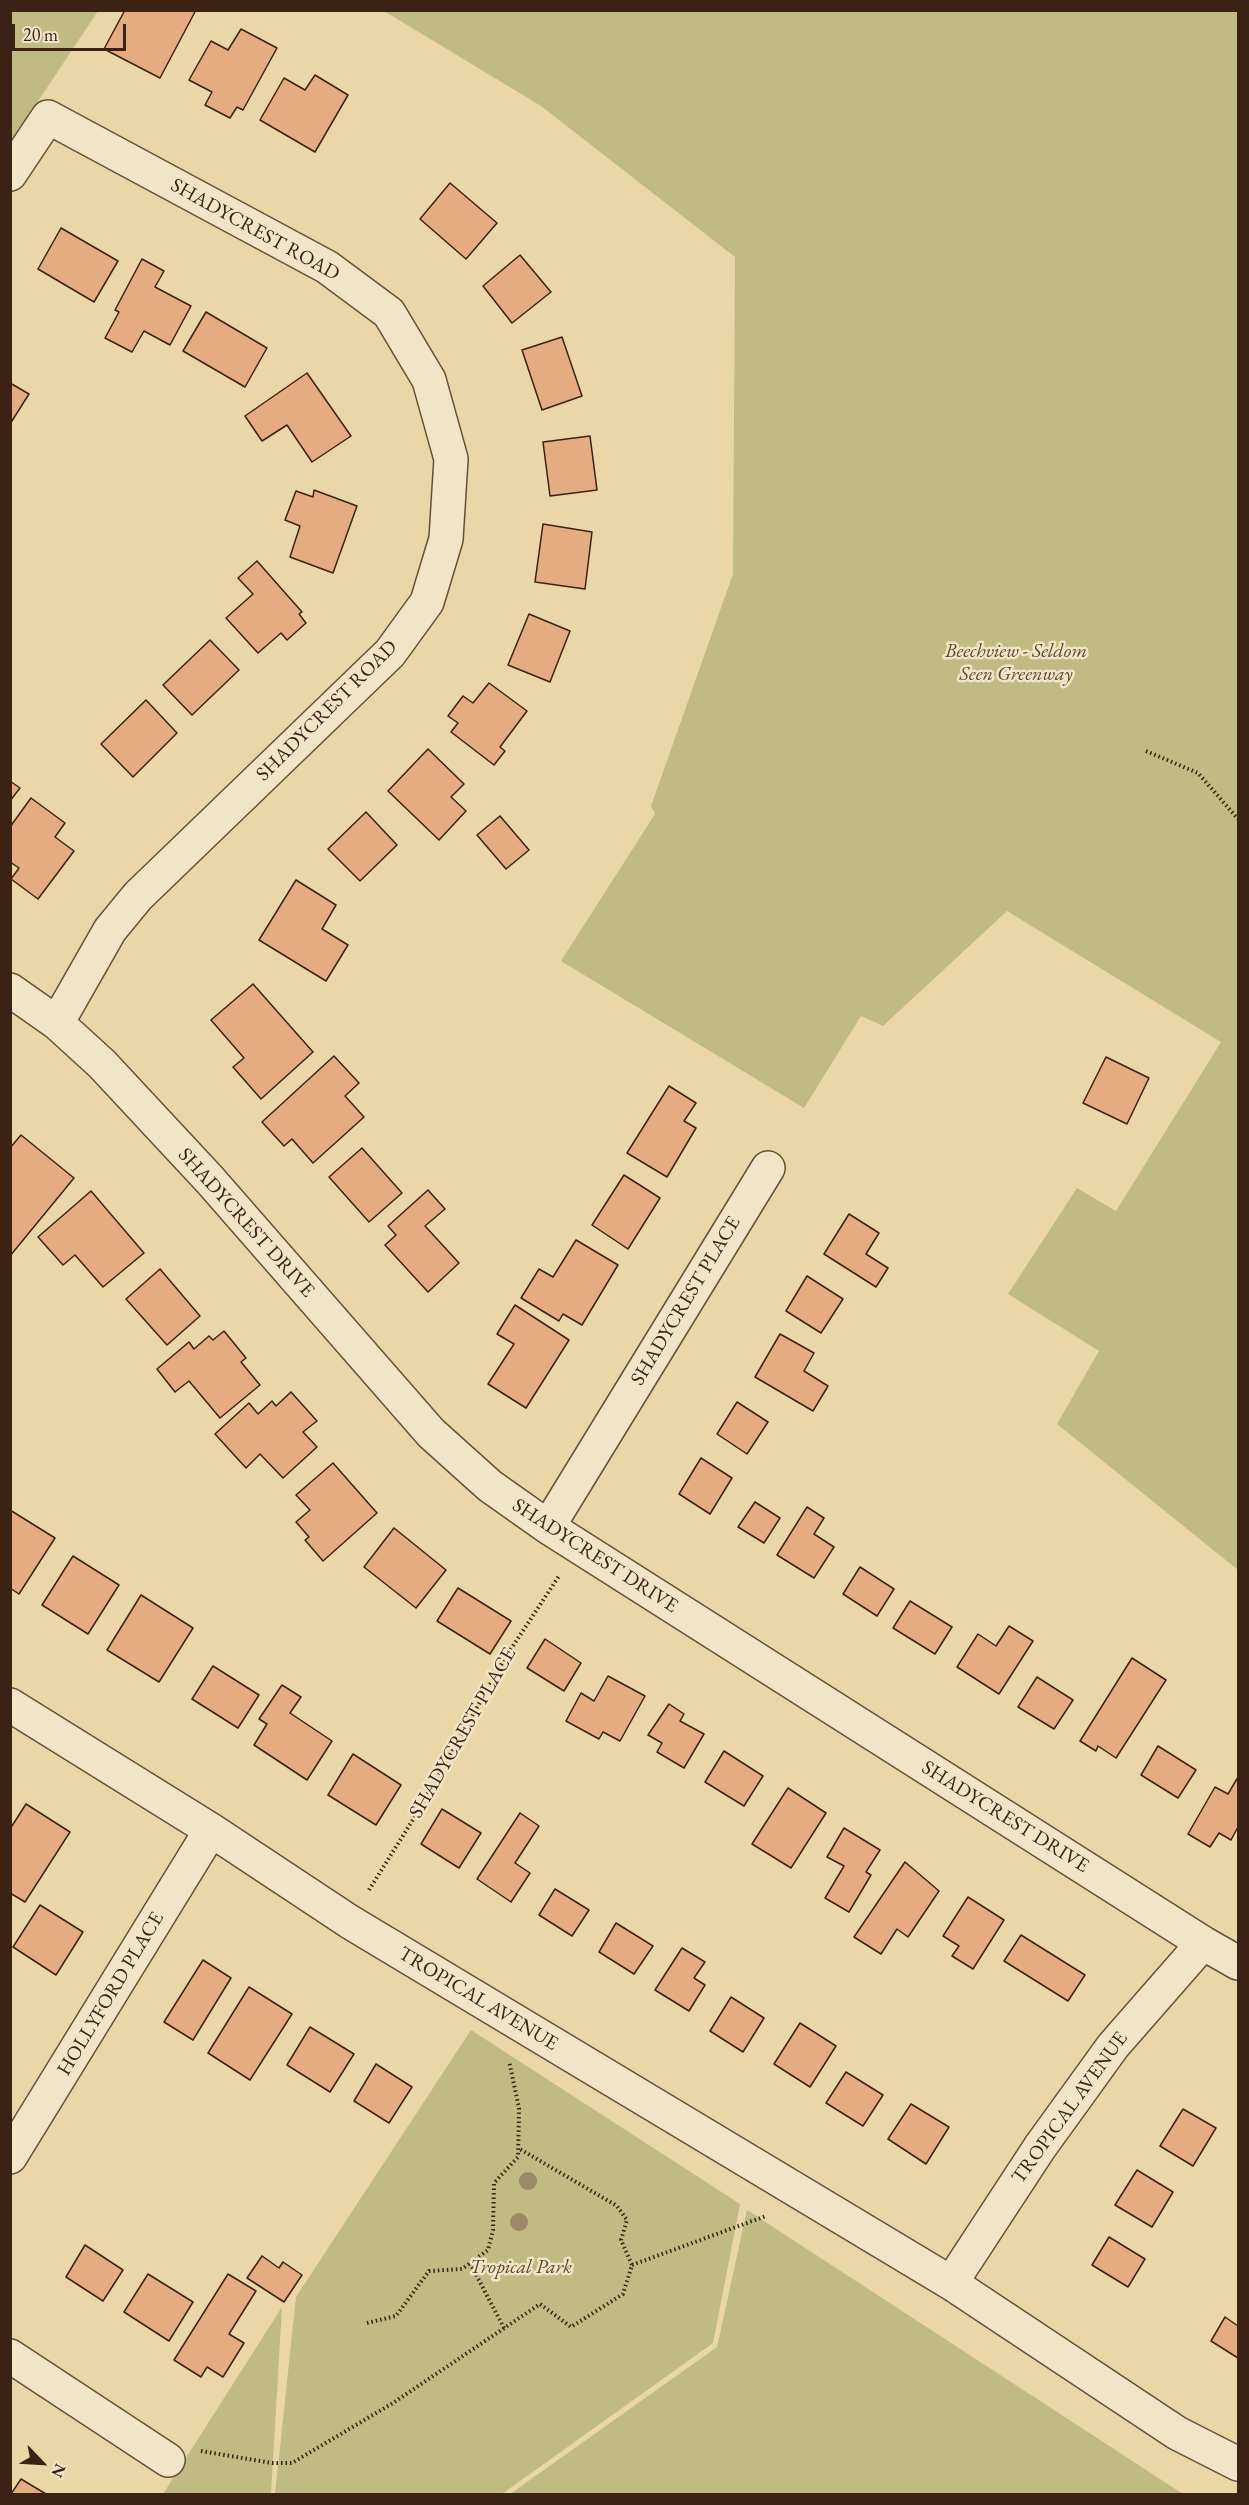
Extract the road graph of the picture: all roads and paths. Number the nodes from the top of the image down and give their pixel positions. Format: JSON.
{"nodes":[{"id":1,"x":10,"y":174,"type":"edge"},
{"id":2,"x":1146,"y":751,"type":"dead end"},
{"id":3,"x":1239,"y":819,"type":"edge"},
{"id":4,"x":10,"y":990,"type":"edge"},
{"id":5,"x":57,"y":1023,"type":"junction"},
{"id":6,"x":768,"y":1168,"type":"dead end"},
{"id":7,"x":548,"y":1527,"type":"junction"},
{"id":8,"x":578,"y":1546,"type":"junction"},
{"id":9,"x":10,"y":1705,"type":"edge"},
{"id":10,"x":211,"y":1830,"type":"junction"},
{"id":11,"x":350,"y":1922,"type":"junction"},
{"id":12,"x":1203,"y":1943,"type":"junction"},
{"id":13,"x":1239,"y":1963,"type":"edge"},
{"id":14,"x":507,"y":2053,"type":"dead end"},
{"id":15,"x":518,"y":2148,"type":"junction"},
{"id":16,"x":10,"y":2157,"type":"edge"},
{"id":17,"x":776,"y":2212,"type":"dead end"},
{"id":18,"x":470,"y":2264,"type":"junction"},
{"id":19,"x":632,"y":2265,"type":"junction"},
{"id":20,"x":951,"y":2283,"type":"junction"},
{"id":21,"x":367,"y":2323,"type":"dead end"},
{"id":22,"x":504,"y":2328,"type":"junction"},
{"id":23,"x":10,"y":2356,"type":"edge"},
{"id":24,"x":181,"y":2458,"type":"joint"},
{"id":25,"x":1239,"y":2464,"type":"edge"}],
"edges":[{"from":1,"to":5,"type":"street","name":"SHADYCREST ROAD"},
{"from":2,"to":3,"type":"path"},
{"from":4,"to":5,"type":"street","name":"SHADYCREST DRIVE"},
{"from":5,"to":7,"type":"street","name":"SHADYCREST DRIVE"},
{"from":6,"to":7,"type":"street","name":"SHADYCREST PLACE"},
{"from":7,"to":8,"type":"street","name":"SHADYCREST DRIVE"},
{"from":8,"to":11,"type":"path","name":"SHADYCREST PLACE"},
{"from":8,"to":12,"type":"street","name":"SHADYCREST DRIVE"},
{"from":9,"to":10,"type":"street","name":"TROPICAL AVENUE"},
{"from":10,"to":11,"type":"street","name":"TROPICAL AVENUE"},
{"from":10,"to":16,"type":"street","name":"HOLLYFORD PLACE"},
{"from":11,"to":20,"type":"street","name":"TROPICAL AVENUE"},
{"from":12,"to":13,"type":"street","name":"SHADYCREST DRIVE"},
{"from":12,"to":20,"type":"street","name":"TROPICAL AVENUE"},
{"from":14,"to":15,"type":"path"},
{"from":15,"to":18,"type":"path"},
{"from":15,"to":19,"type":"path"},
{"from":17,"to":19,"type":"path"},
{"from":18,"to":21,"type":"path"},
{"from":18,"to":22,"type":"path"},
{"from":19,"to":22,"type":"path"},
{"from":20,"to":25,"type":"street","name":"TROPICAL AVENUE"},
{"from":22,"to":24,"type":"path"},
{"from":23,"to":24,"type":"street"}]}
